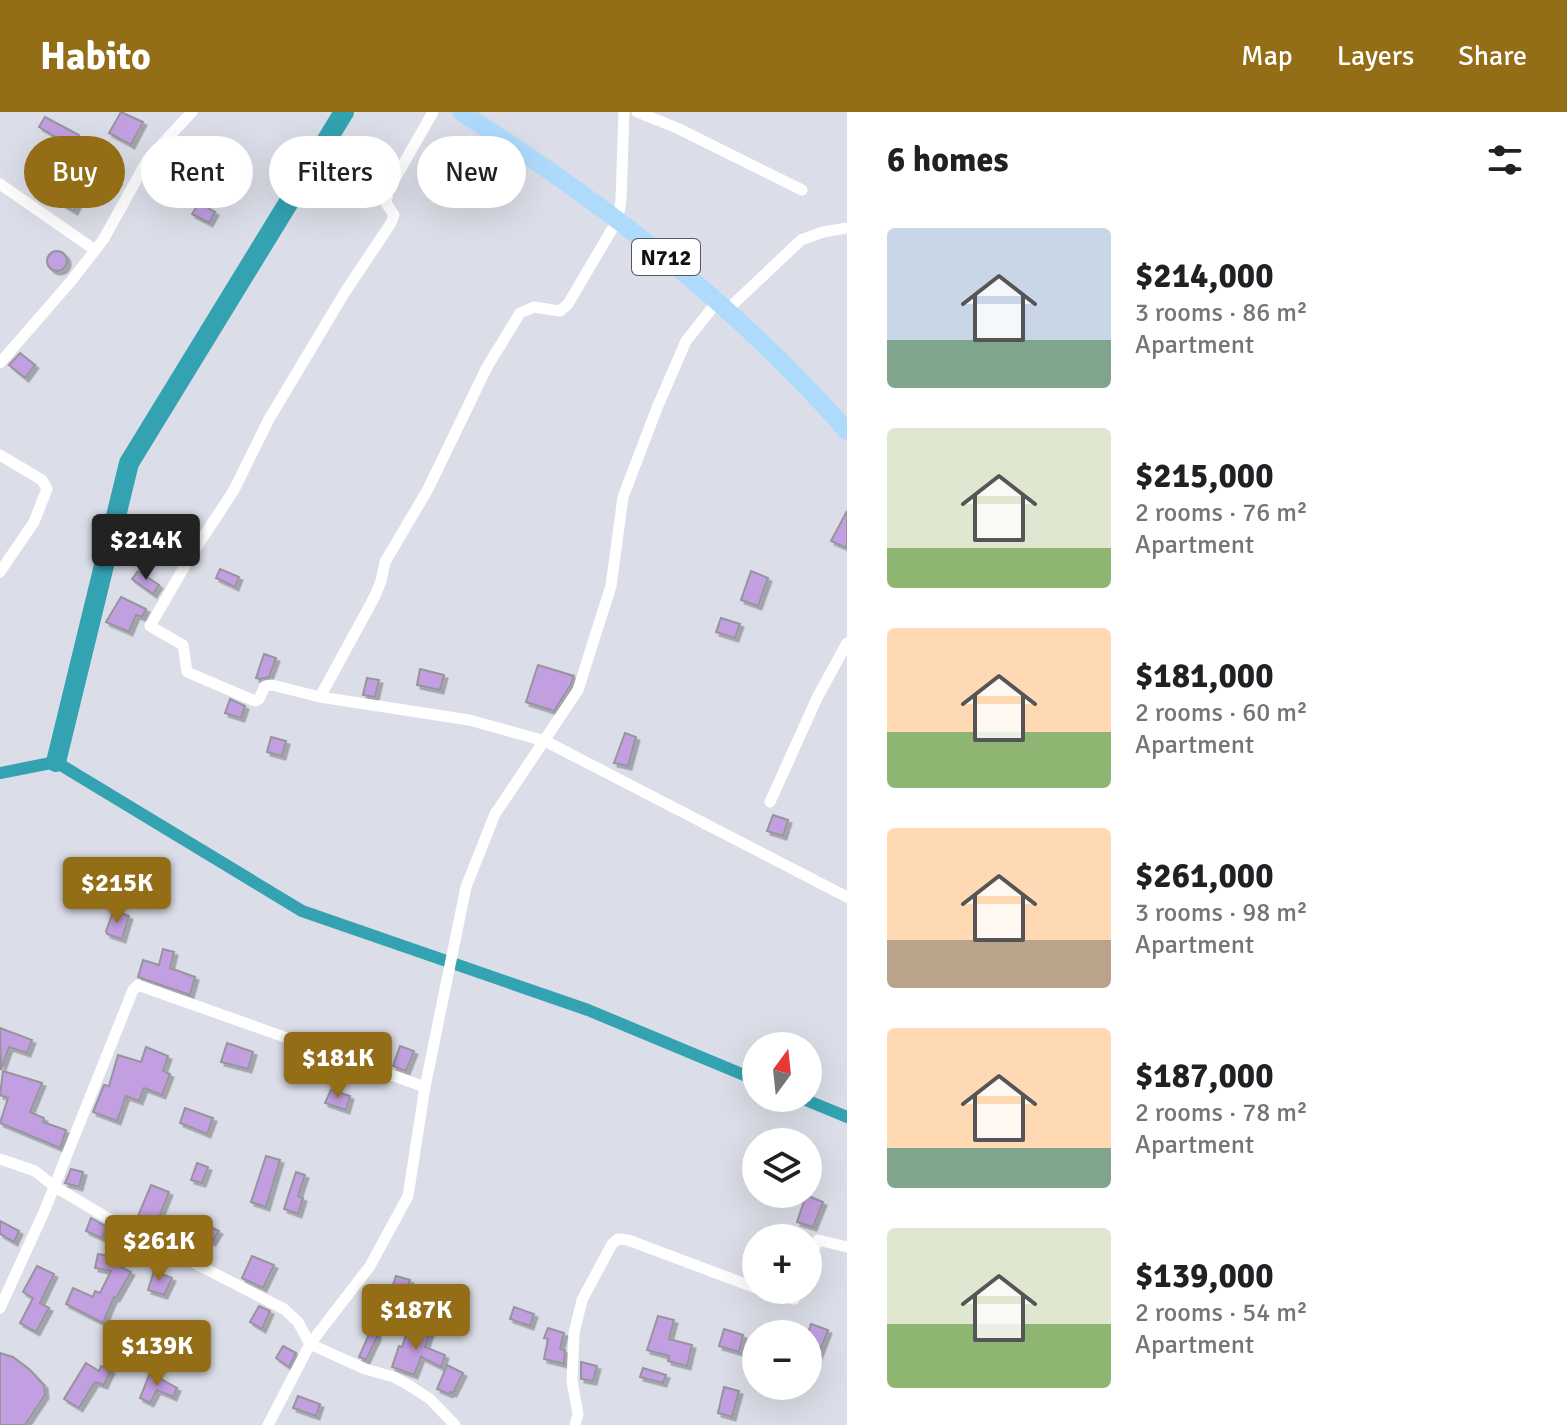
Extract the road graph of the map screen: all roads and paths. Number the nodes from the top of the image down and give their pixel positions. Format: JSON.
{"nodes":[{"id":1,"x":192,"y":112,"type":"edge"},
{"id":2,"x":433,"y":112,"type":"edge"},
{"id":3,"x":461,"y":112,"type":"edge"},
{"id":4,"x":624,"y":112,"type":"edge"},
{"id":5,"x":637,"y":112,"type":"edge"},
{"id":6,"x":0,"y":184,"type":"edge"},
{"id":7,"x":802,"y":190,"type":"dead end"},
{"id":8,"x":618,"y":219,"type":"junction"},
{"id":9,"x":844,"y":232,"type":"edge"},
{"id":10,"x":95,"y":250,"type":"junction"},
{"id":11,"x":722,"y":306,"type":"junction"},
{"id":12,"x":0,"y":363,"type":"edge"},
{"id":13,"x":847,"y":431,"type":"edge"},
{"id":14,"x":0,"y":455,"type":"edge"},
{"id":15,"x":0,"y":572,"type":"edge"},
{"id":16,"x":847,"y":643,"type":"edge"},
{"id":17,"x":320,"y":697,"type":"junction"},
{"id":18,"x":545,"y":741,"type":"junction"},
{"id":19,"x":770,"y":802,"type":"dead end"},
{"id":20,"x":847,"y":897,"type":"edge"},
{"id":21,"x":425,"y":1087,"type":"junction"},
{"id":22,"x":0,"y":1159,"type":"edge"},
{"id":23,"x":55,"y":1187,"type":"junction"},
{"id":24,"x":822,"y":1241,"type":"edge"},
{"id":25,"x":847,"y":1247,"type":"edge"},
{"id":26,"x":742,"y":1283,"type":"edge"},
{"id":27,"x":0,"y":1308,"type":"edge"},
{"id":28,"x":310,"y":1344,"type":"junction"},
{"id":29,"x":268,"y":1425,"type":"edge"},
{"id":30,"x":455,"y":1425,"type":"edge"},
{"id":31,"x":575,"y":1425,"type":"edge"}],
"edges":[{"from":1,"to":10,"type":"street"},
{"from":2,"to":17,"type":"street"},
{"from":3,"to":8,"type":"highway","number":"N712"},
{"from":4,"to":8,"type":"street"},
{"from":5,"to":7,"type":"street"},
{"from":6,"to":10,"type":"street"},
{"from":8,"to":11,"type":"highway","number":"N712"},
{"from":8,"to":17,"type":"street"},
{"from":9,"to":11,"type":"street"},
{"from":10,"to":12,"type":"street"},
{"from":11,"to":13,"type":"highway","number":"N712"},
{"from":11,"to":18,"type":"street"},
{"from":14,"to":15,"type":"street"},
{"from":16,"to":19,"type":"street"},
{"from":17,"to":18,"type":"street"},
{"from":18,"to":20,"type":"street"},
{"from":18,"to":21,"type":"street"},
{"from":21,"to":23,"type":"street"},
{"from":21,"to":28,"type":"street"},
{"from":22,"to":23,"type":"street"},
{"from":23,"to":27,"type":"street"},
{"from":23,"to":28,"type":"street"},
{"from":24,"to":25,"type":"street"},
{"from":26,"to":31,"type":"street"},
{"from":28,"to":29,"type":"street"},
{"from":28,"to":30,"type":"street"}]}
